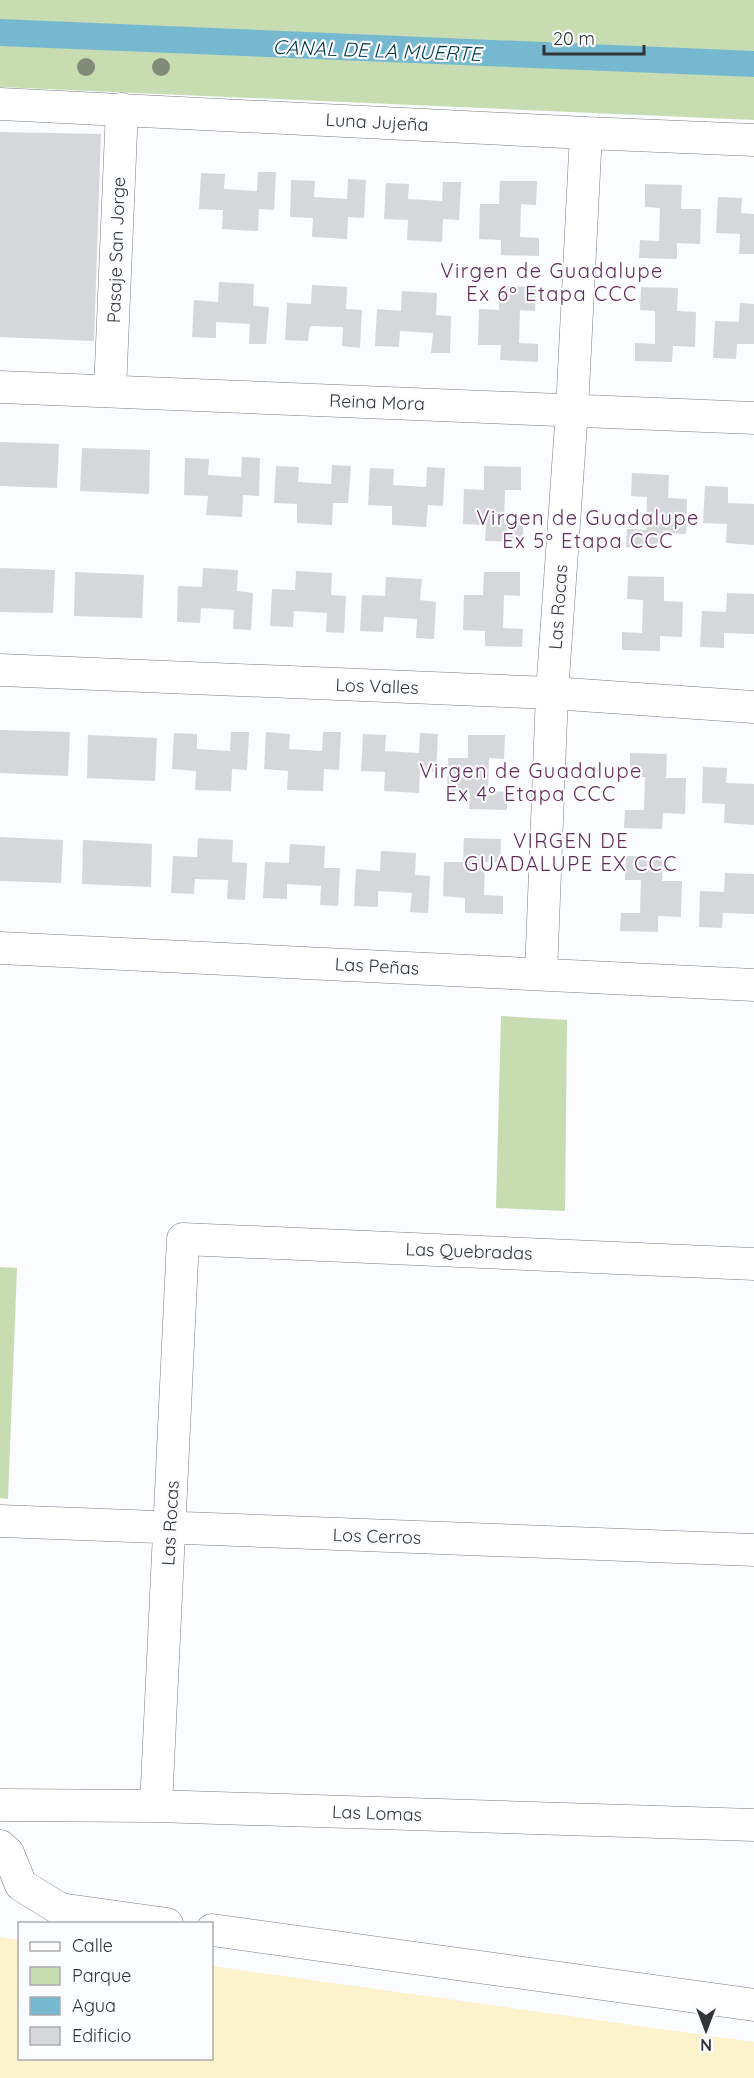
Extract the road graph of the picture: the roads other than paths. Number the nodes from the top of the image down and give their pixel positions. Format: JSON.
{"nodes":[{"id":1,"x":0,"y":104,"type":"edge"},
{"id":2,"x":122,"y":109,"type":"junction"},
{"id":3,"x":586,"y":133,"type":"junction"},
{"id":4,"x":754,"y":140,"type":"edge"},
{"id":5,"x":0,"y":387,"type":"edge"},
{"id":6,"x":110,"y":391,"type":"junction"},
{"id":7,"x":572,"y":410,"type":"junction"},
{"id":8,"x":754,"y":418,"type":"edge"},
{"id":9,"x":0,"y":670,"type":"edge"},
{"id":10,"x":552,"y":693,"type":"junction"},
{"id":11,"x":754,"y":707,"type":"edge"},
{"id":12,"x":0,"y":948,"type":"edge"},
{"id":13,"x":541,"y":974,"type":"junction"},
{"id":14,"x":754,"y":985,"type":"edge"},
{"id":15,"x":183,"y":1239,"type":"joint"},
{"id":16,"x":754,"y":1264,"type":"edge"},
{"id":17,"x":0,"y":1521,"type":"edge"},
{"id":18,"x":170,"y":1529,"type":"junction"},
{"id":19,"x":754,"y":1550,"type":"edge"},
{"id":20,"x":0,"y":1805,"type":"edge"},
{"id":21,"x":156,"y":1806,"type":"junction"},
{"id":22,"x":754,"y":1824,"type":"edge"},
{"id":23,"x":0,"y":1846,"type":"edge"},
{"id":24,"x":159,"y":1922,"type":"edge"},
{"id":25,"x":213,"y":1930,"type":"edge"},
{"id":26,"x":754,"y":2006,"type":"edge"}],
"edges":[{"from":1,"to":2,"type":"street","name":"Luna Jujeña"},
{"from":2,"to":3,"type":"street","name":"Luna Jujeña"},
{"from":2,"to":6,"type":"street","name":"Pasaje San Jorge"},
{"from":3,"to":4,"type":"street","name":"Luna Jujeña"},
{"from":3,"to":7,"type":"street","name":"Las Rocas"},
{"from":5,"to":6,"type":"street","name":"Reina Mora"},
{"from":6,"to":7,"type":"street","name":"Reina Mora"},
{"from":7,"to":8,"type":"street","name":"Reina Mora"},
{"from":7,"to":10,"type":"street","name":"Las Rocas"},
{"from":9,"to":10,"type":"street","name":"Los Valles"},
{"from":10,"to":11,"type":"street","name":"Los Valles"},
{"from":10,"to":13,"type":"street","name":"Las Rocas"},
{"from":12,"to":13,"type":"street","name":"Las Peñas"},
{"from":13,"to":14,"type":"street","name":"Las Peñas"},
{"from":15,"to":16,"type":"street","name":"Las Quebradas"},
{"from":15,"to":18,"type":"street","name":"Las Rocas"},
{"from":17,"to":18,"type":"street","name":"Los Cerros"},
{"from":18,"to":19,"type":"street","name":"Los Cerros"},
{"from":18,"to":21,"type":"street","name":"Las Rocas"},
{"from":20,"to":21,"type":"street","name":"Las Lomas"},
{"from":21,"to":22,"type":"street","name":"Las Lomas"},
{"from":23,"to":24,"type":"street"},
{"from":25,"to":26,"type":"street"}]}
